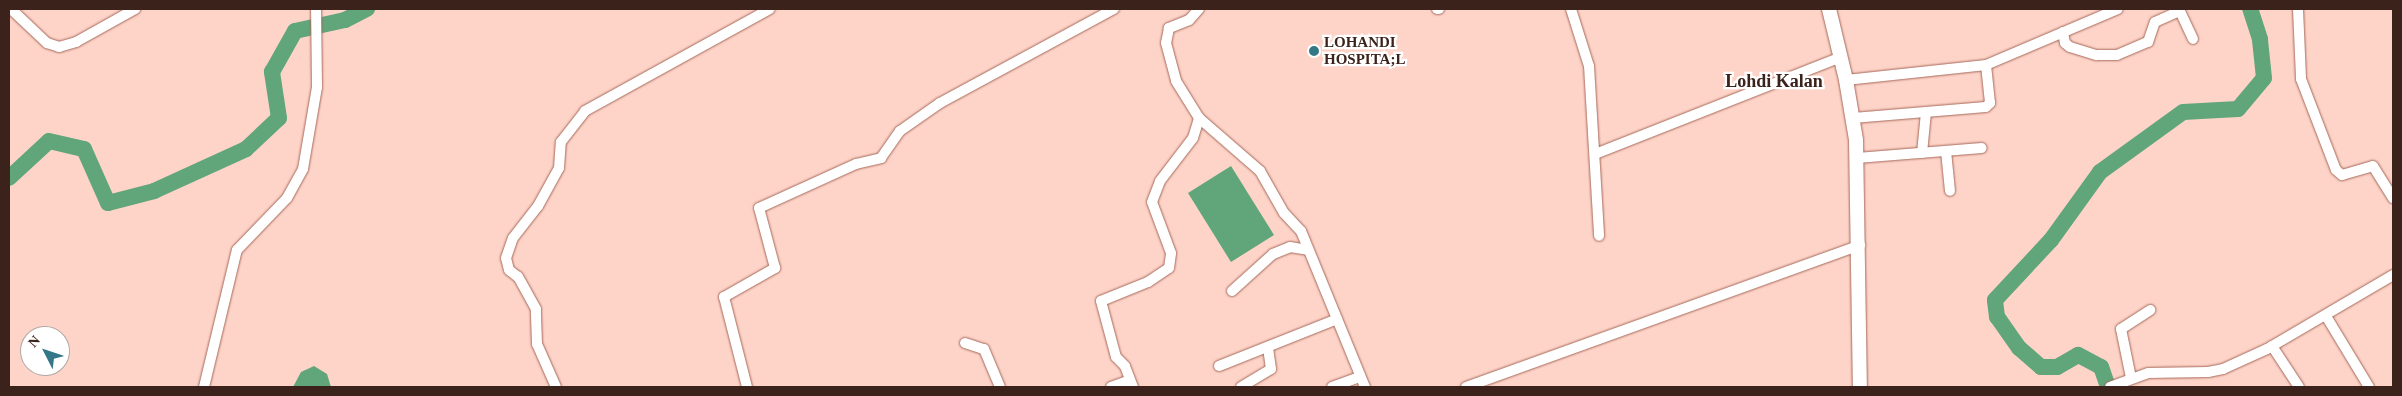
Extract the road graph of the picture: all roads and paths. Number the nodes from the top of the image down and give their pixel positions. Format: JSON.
{"nodes":[{"id":1,"x":10,"y":9,"type":"edge"},
{"id":2,"x":135,"y":9,"type":"edge"},
{"id":3,"x":316,"y":9,"type":"edge"},
{"id":4,"x":770,"y":9,"type":"edge"},
{"id":5,"x":1114,"y":9,"type":"edge"},
{"id":6,"x":1199,"y":9,"type":"edge"},
{"id":7,"x":1571,"y":9,"type":"edge"},
{"id":8,"x":1829,"y":9,"type":"edge"},
{"id":9,"x":2118,"y":9,"type":"edge"},
{"id":10,"x":2298,"y":9,"type":"edge"},
{"id":11,"x":2179,"y":10,"type":"edge"},
{"id":12,"x":2095,"y":13,"type":"edge"},
{"id":13,"x":2063,"y":32,"type":"junction"},
{"id":14,"x":2193,"y":39,"type":"dead end"},
{"id":15,"x":1841,"y":57,"type":"junction"},
{"id":16,"x":1986,"y":65,"type":"junction"},
{"id":17,"x":1846,"y":80,"type":"junction"},
{"id":18,"x":1926,"y":112,"type":"junction"},
{"id":19,"x":1200,"y":118,"type":"junction"},
{"id":20,"x":1853,"y":118,"type":"junction"},
{"id":21,"x":1982,"y":148,"type":"dead end"},
{"id":22,"x":1946,"y":151,"type":"junction"},
{"id":23,"x":1922,"y":153,"type":"junction"},
{"id":24,"x":1595,"y":154,"type":"junction"},
{"id":25,"x":1857,"y":158,"type":"junction"},
{"id":26,"x":1950,"y":191,"type":"dead end"},
{"id":27,"x":2393,"y":198,"type":"edge"},
{"id":28,"x":1599,"y":236,"type":"dead end"},
{"id":29,"x":1860,"y":245,"type":"junction"},
{"id":30,"x":1308,"y":250,"type":"junction"},
{"id":31,"x":2393,"y":275,"type":"edge"},
{"id":32,"x":1232,"y":290,"type":"dead end"},
{"id":33,"x":2150,"y":310,"type":"dead end"},
{"id":34,"x":2326,"y":316,"type":"junction"},
{"id":35,"x":1336,"y":319,"type":"junction"},
{"id":36,"x":965,"y":343,"type":"dead end"},
{"id":37,"x":2272,"y":346,"type":"junction"},
{"id":38,"x":1268,"y":347,"type":"junction"},
{"id":39,"x":1219,"y":366,"type":"dead end"},
{"id":40,"x":1360,"y":377,"type":"junction"},
{"id":41,"x":2131,"y":378,"type":"junction"},
{"id":42,"x":1132,"y":384,"type":"edge"},
{"id":43,"x":2112,"y":385,"type":"edge"},
{"id":44,"x":204,"y":387,"type":"edge"},
{"id":45,"x":556,"y":387,"type":"edge"},
{"id":46,"x":747,"y":387,"type":"edge"},
{"id":47,"x":1000,"y":387,"type":"edge"},
{"id":48,"x":1111,"y":387,"type":"edge"},
{"id":49,"x":1241,"y":387,"type":"edge"},
{"id":50,"x":1332,"y":387,"type":"edge"},
{"id":51,"x":1365,"y":387,"type":"edge"},
{"id":52,"x":1466,"y":387,"type":"edge"},
{"id":53,"x":1860,"y":387,"type":"edge"},
{"id":54,"x":2299,"y":387,"type":"edge"},
{"id":55,"x":2369,"y":387,"type":"edge"}],
"edges":[{"from":1,"to":2,"type":"street"},
{"from":3,"to":44,"type":"street"},
{"from":4,"to":45,"type":"street"},
{"from":5,"to":46,"type":"street"},
{"from":6,"to":19,"type":"street"},
{"from":7,"to":24,"type":"street"},
{"from":8,"to":15,"type":"street"},
{"from":9,"to":12,"type":"street"},
{"from":10,"to":27,"type":"street"},
{"from":11,"to":13,"type":"street"},
{"from":11,"to":14,"type":"street"},
{"from":12,"to":13,"type":"street"},
{"from":13,"to":16,"type":"street"},
{"from":15,"to":17,"type":"street"},
{"from":15,"to":24,"type":"street"},
{"from":16,"to":17,"type":"street"},
{"from":16,"to":18,"type":"street"},
{"from":17,"to":20,"type":"street"},
{"from":18,"to":20,"type":"street"},
{"from":18,"to":23,"type":"street"},
{"from":19,"to":30,"type":"street"},
{"from":19,"to":42,"type":"street"},
{"from":20,"to":25,"type":"street"},
{"from":21,"to":22,"type":"street"},
{"from":22,"to":23,"type":"street"},
{"from":22,"to":26,"type":"street"},
{"from":23,"to":25,"type":"street"},
{"from":24,"to":28,"type":"street"},
{"from":25,"to":29,"type":"street"},
{"from":29,"to":52,"type":"street"},
{"from":29,"to":53,"type":"street"},
{"from":30,"to":32,"type":"street"},
{"from":30,"to":35,"type":"street"},
{"from":31,"to":34,"type":"street"},
{"from":33,"to":41,"type":"street"},
{"from":34,"to":37,"type":"street"},
{"from":34,"to":55,"type":"street"},
{"from":35,"to":38,"type":"street"},
{"from":35,"to":40,"type":"street"},
{"from":36,"to":47,"type":"street"},
{"from":37,"to":41,"type":"street"},
{"from":37,"to":54,"type":"street"},
{"from":38,"to":39,"type":"street"},
{"from":38,"to":49,"type":"street"},
{"from":40,"to":50,"type":"street"},
{"from":40,"to":51,"type":"street"},
{"from":41,"to":43,"type":"street"},
{"from":42,"to":48,"type":"street"}]}
